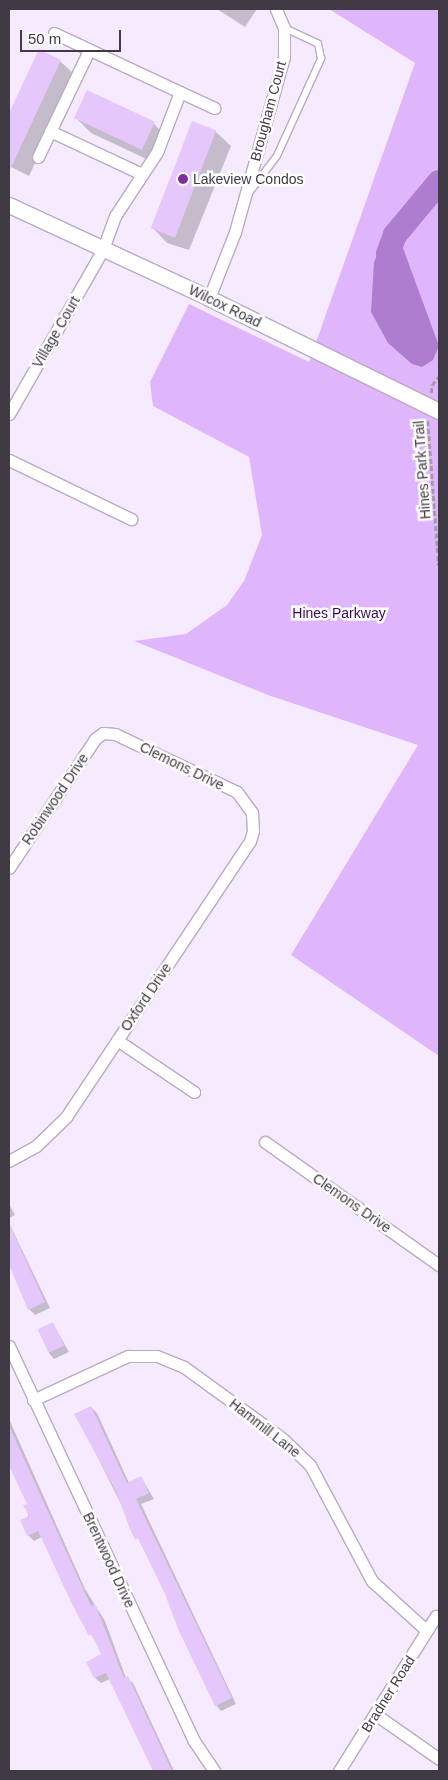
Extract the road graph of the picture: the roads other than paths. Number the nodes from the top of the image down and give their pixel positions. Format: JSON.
{"nodes":[{"id":1,"x":276,"y":9,"type":"edge"},
{"id":2,"x":284,"y":28,"type":"junction"},
{"id":3,"x":54,"y":33,"type":"dead end"},
{"id":4,"x":89,"y":50,"type":"junction"},
{"id":5,"x":180,"y":92,"type":"junction"},
{"id":6,"x":215,"y":108,"type":"dead end"},
{"id":7,"x":50,"y":131,"type":"junction"},
{"id":8,"x":38,"y":157,"type":"dead end"},
{"id":9,"x":142,"y":174,"type":"junction"},
{"id":10,"x":244,"y":199,"type":"junction"},
{"id":11,"x":9,"y":205,"type":"edge"},
{"id":12,"x":103,"y":249,"type":"junction"},
{"id":13,"x":209,"y":298,"type":"junction"},
{"id":14,"x":434,"y":410,"type":"edge"},
{"id":15,"x":9,"y":414,"type":"edge"},
{"id":16,"x":10,"y":462,"type":"edge"},
{"id":17,"x":131,"y":519,"type":"dead end"},
{"id":18,"x":103,"y":733,"type":"joint"},
{"id":19,"x":252,"y":813,"type":"joint"},
{"id":20,"x":9,"y":868,"type":"edge"},
{"id":21,"x":117,"y":1040,"type":"junction"},
{"id":22,"x":194,"y":1092,"type":"dead end"},
{"id":23,"x":265,"y":1142,"type":"dead end"},
{"id":24,"x":9,"y":1161,"type":"edge"},
{"id":25,"x":439,"y":1264,"type":"edge"},
{"id":26,"x":9,"y":1346,"type":"edge"},
{"id":27,"x":34,"y":1400,"type":"junction"},
{"id":28,"x":436,"y":1616,"type":"dead end"},
{"id":29,"x":427,"y":1631,"type":"junction"},
{"id":30,"x":375,"y":1714,"type":"junction"},
{"id":31,"x":439,"y":1759,"type":"edge"},
{"id":32,"x":214,"y":1771,"type":"edge"},
{"id":33,"x":338,"y":1771,"type":"edge"}],
"edges":[{"from":1,"to":2,"type":"street","name":"Brougham Court"},
{"from":2,"to":10,"type":"street","name":"Brougham Court"},
{"from":2,"to":10,"type":"lane"},
{"from":3,"to":4,"type":"street"},
{"from":4,"to":5,"type":"street"},
{"from":4,"to":7,"type":"street"},
{"from":5,"to":6,"type":"street"},
{"from":5,"to":9,"type":"street","name":"Village Court"},
{"from":7,"to":8,"type":"street"},
{"from":7,"to":9,"type":"street"},
{"from":9,"to":12,"type":"street","name":"Village Court"},
{"from":10,"to":13,"type":"street","name":"Brougham Court"},
{"from":11,"to":12,"type":"street","name":"Wilcox Road"},
{"from":12,"to":13,"type":"street","name":"Wilcox Road"},
{"from":12,"to":15,"type":"street","name":"Village Court"},
{"from":13,"to":14,"type":"street","name":"Wilcox Road"},
{"from":16,"to":17,"type":"street"},
{"from":18,"to":19,"type":"street","name":"Clemons Drive"},
{"from":18,"to":20,"type":"street","name":"Robinwood Drive"},
{"from":19,"to":21,"type":"street","name":"Oxford Drive"},
{"from":21,"to":22,"type":"street"},
{"from":21,"to":24,"type":"street","name":"Oxford Drive"},
{"from":23,"to":25,"type":"street","name":"Clemons Drive"},
{"from":26,"to":27,"type":"street","name":"Brentwood Drive"},
{"from":27,"to":29,"type":"street","name":"Hammill Lane"},
{"from":27,"to":32,"type":"street","name":"Brentwood Drive"},
{"from":28,"to":29,"type":"street","name":"Bradner Road"},
{"from":29,"to":30,"type":"street","name":"Bradner Road"},
{"from":30,"to":31,"type":"street"},
{"from":30,"to":33,"type":"street","name":"Bradner Road"}]}
